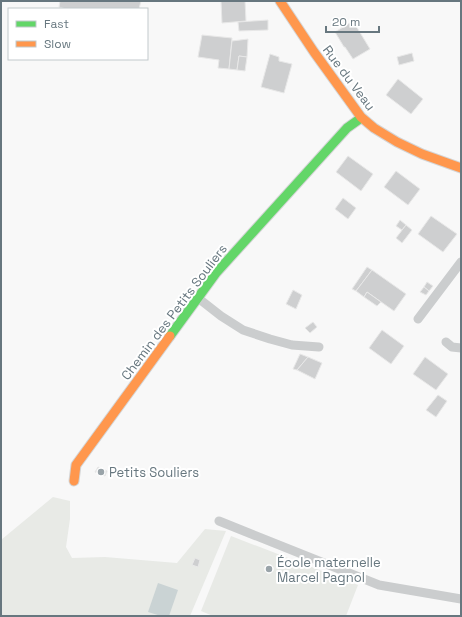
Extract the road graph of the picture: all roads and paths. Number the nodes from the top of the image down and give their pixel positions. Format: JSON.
{"nodes":[{"id":1,"x":280,"y":1,"type":"edge"},
{"id":2,"x":361,"y":118,"type":"junction"},
{"id":3,"x":461,"y":168,"type":"edge"},
{"id":4,"x":461,"y":262,"type":"edge"},
{"id":5,"x":198,"y":298,"type":"junction"},
{"id":6,"x":418,"y":319,"type":"dead end"},
{"id":7,"x":446,"y":342,"type":"dead end"},
{"id":8,"x":319,"y":347,"type":"dead end"},
{"id":9,"x":461,"y":348,"type":"edge"},
{"id":10,"x":74,"y":481,"type":"dead end"},
{"id":11,"x":219,"y":521,"type":"dead end"},
{"id":12,"x":461,"y":599,"type":"edge"}],
"edges":[{"from":1,"to":2,"type":"street","name":"Rue du Veau"},
{"from":2,"to":3,"type":"street","name":"Rue du Veau"},
{"from":2,"to":5,"type":"street","name":"Chemin des Petits Souliers"},
{"from":4,"to":6,"type":"lane"},
{"from":5,"to":8,"type":"lane"},
{"from":5,"to":10,"type":"street","name":"Chemin des Petits Souliers"},
{"from":7,"to":9,"type":"lane"},
{"from":11,"to":12,"type":"lane"}]}
